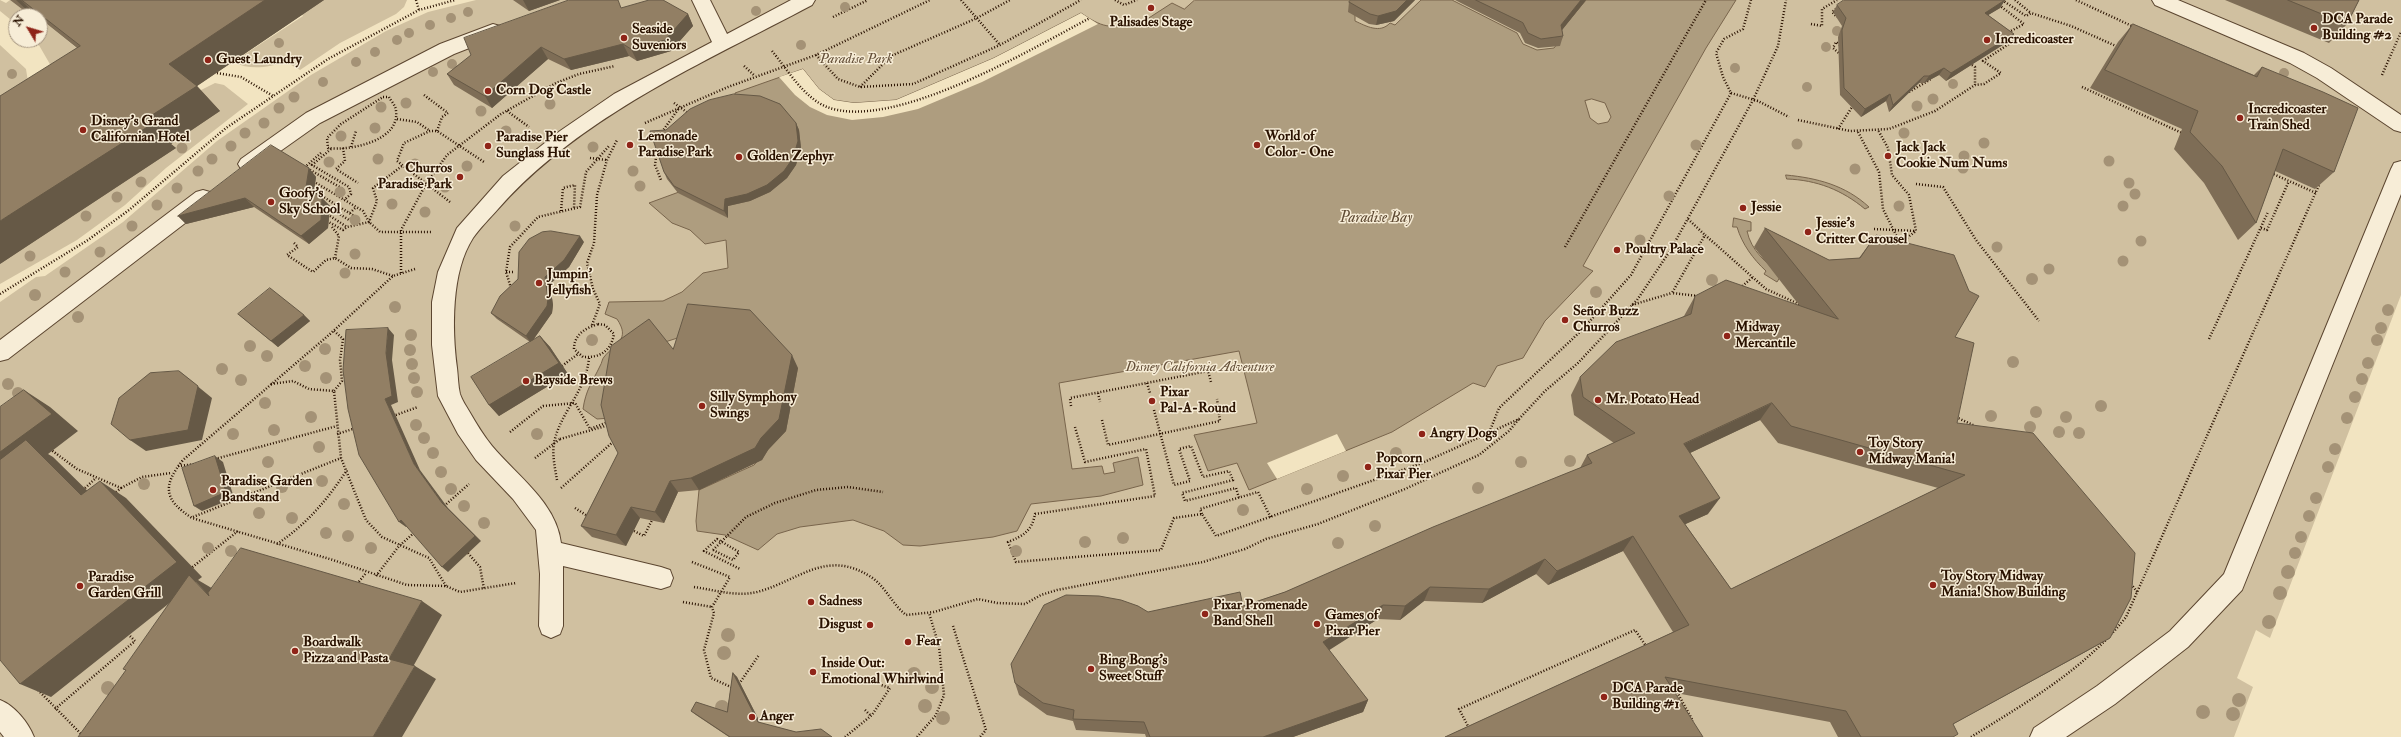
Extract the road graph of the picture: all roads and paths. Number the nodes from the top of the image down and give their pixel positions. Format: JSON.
{"nodes":[{"id":1,"x":416,"y":0,"type":"edge"},
{"id":2,"x":455,"y":0,"type":"edge"},
{"id":3,"x":701,"y":0,"type":"edge"},
{"id":4,"x":806,"y":0,"type":"edge"},
{"id":5,"x":930,"y":0,"type":"edge"},
{"id":6,"x":961,"y":0,"type":"edge"},
{"id":7,"x":1010,"y":0,"type":"edge"},
{"id":8,"x":1081,"y":0,"type":"edge"},
{"id":9,"x":1115,"y":0,"type":"edge"},
{"id":10,"x":1137,"y":0,"type":"edge"},
{"id":11,"x":1706,"y":0,"type":"edge"},
{"id":12,"x":1751,"y":0,"type":"edge"},
{"id":13,"x":1786,"y":0,"type":"edge"},
{"id":14,"x":1837,"y":0,"type":"edge"},
{"id":15,"x":2002,"y":0,"type":"edge"},
{"id":16,"x":2015,"y":0,"type":"edge"},
{"id":17,"x":2076,"y":0,"type":"edge"},
{"id":18,"x":2161,"y":0,"type":"edge"},
{"id":19,"x":1996,"y":4,"type":"edge"},
{"id":20,"x":1840,"y":7,"type":"edge"},
{"id":21,"x":419,"y":10,"type":"junction"},
{"id":22,"x":2031,"y":13,"type":"junction"},
{"id":23,"x":977,"y":18,"type":"junction"},
{"id":24,"x":1090,"y":18,"type":"dead end"},
{"id":25,"x":1844,"y":22,"type":"edge"},
{"id":26,"x":512,"y":24,"type":"edge"},
{"id":27,"x":1811,"y":24,"type":"dead end"},
{"id":28,"x":2139,"y":29,"type":"edge"},
{"id":29,"x":2401,"y":32,"type":"edge"},
{"id":30,"x":724,"y":44,"type":"junction"},
{"id":31,"x":1000,"y":45,"type":"junction"},
{"id":32,"x":1841,"y":46,"type":"edge"},
{"id":33,"x":2116,"y":46,"type":"dead end"},
{"id":34,"x":816,"y":55,"type":"junction"},
{"id":35,"x":1845,"y":57,"type":"edge"},
{"id":36,"x":622,"y":65,"type":"dead end"},
{"id":37,"x":1972,"y":65,"type":"edge"},
{"id":38,"x":792,"y":72,"type":"dead end"},
{"id":39,"x":217,"y":73,"type":"dead end"},
{"id":40,"x":1936,"y":76,"type":"edge"},
{"id":41,"x":2378,"y":82,"type":"dead end"},
{"id":42,"x":1975,"y":86,"type":"junction"},
{"id":43,"x":860,"y":87,"type":"junction"},
{"id":44,"x":2082,"y":87,"type":"dead end"},
{"id":45,"x":1731,"y":93,"type":"junction"},
{"id":46,"x":1906,"y":94,"type":"edge"},
{"id":47,"x":273,"y":96,"type":"junction"},
{"id":48,"x":1753,"y":100,"type":"junction"},
{"id":49,"x":1852,"y":107,"type":"edge"},
{"id":50,"x":679,"y":108,"type":"junction"},
{"id":51,"x":693,"y":116,"type":"edge"},
{"id":52,"x":442,"y":117,"type":"dead end"},
{"id":53,"x":1789,"y":117,"type":"dead end"},
{"id":54,"x":397,"y":119,"type":"dead end"},
{"id":55,"x":1798,"y":120,"type":"dead end"},
{"id":56,"x":643,"y":124,"type":"dead end"},
{"id":57,"x":2401,"y":125,"type":"edge"},
{"id":58,"x":1838,"y":129,"type":"junction"},
{"id":59,"x":1878,"y":130,"type":"junction"},
{"id":60,"x":430,"y":131,"type":"junction"},
{"id":61,"x":437,"y":131,"type":"junction"},
{"id":62,"x":1858,"y":132,"type":"junction"},
{"id":63,"x":2183,"y":133,"type":"dead end"},
{"id":64,"x":661,"y":134,"type":"edge"},
{"id":65,"x":623,"y":135,"type":"dead end"},
{"id":66,"x":617,"y":139,"type":"junction"},
{"id":67,"x":460,"y":144,"type":"junction"},
{"id":68,"x":658,"y":146,"type":"edge"},
{"id":69,"x":328,"y":148,"type":"dead end"},
{"id":70,"x":343,"y":148,"type":"dead end"},
{"id":71,"x":331,"y":149,"type":"dead end"},
{"id":72,"x":657,"y":151,"type":"junction"},
{"id":73,"x":661,"y":151,"type":"edge"},
{"id":74,"x":402,"y":166,"type":"junction"},
{"id":75,"x":2401,"y":169,"type":"edge"},
{"id":76,"x":2269,"y":172,"type":"edge"},
{"id":77,"x":661,"y":180,"type":"dead end"},
{"id":78,"x":2321,"y":180,"type":"edge"},
{"id":79,"x":2289,"y":181,"type":"junction"},
{"id":80,"x":510,"y":182,"type":"junction"},
{"id":81,"x":316,"y":183,"type":"dead end"},
{"id":82,"x":358,"y":183,"type":"dead end"},
{"id":83,"x":426,"y":184,"type":"junction"},
{"id":84,"x":1916,"y":184,"type":"dead end"},
{"id":85,"x":314,"y":191,"type":"edge"},
{"id":86,"x":2316,"y":193,"type":"junction"},
{"id":87,"x":339,"y":197,"type":"junction"},
{"id":88,"x":344,"y":200,"type":"junction"},
{"id":89,"x":356,"y":207,"type":"junction"},
{"id":90,"x":330,"y":208,"type":"dead end"},
{"id":91,"x":574,"y":208,"type":"junction"},
{"id":92,"x":561,"y":211,"type":"junction"},
{"id":93,"x":2268,"y":212,"type":"edge"},
{"id":94,"x":350,"y":213,"type":"junction"},
{"id":95,"x":330,"y":216,"type":"dead end"},
{"id":96,"x":1688,"y":219,"type":"junction"},
{"id":97,"x":327,"y":221,"type":"dead end"},
{"id":98,"x":369,"y":222,"type":"junction"},
{"id":99,"x":332,"y":227,"type":"dead end"},
{"id":100,"x":347,"y":227,"type":"junction"},
{"id":101,"x":469,"y":228,"type":"junction"},
{"id":102,"x":2261,"y":228,"type":"junction"},
{"id":103,"x":1874,"y":229,"type":"dead end"},
{"id":104,"x":401,"y":230,"type":"junction"},
{"id":105,"x":1895,"y":231,"type":"junction"},
{"id":106,"x":1916,"y":232,"type":"junction"},
{"id":107,"x":1705,"y":235,"type":"junction"},
{"id":108,"x":1894,"y":242,"type":"edge"},
{"id":109,"x":1900,"y":243,"type":"junction"},
{"id":110,"x":294,"y":244,"type":"edge"},
{"id":111,"x":1565,"y":247,"type":"dead end"},
{"id":112,"x":335,"y":258,"type":"junction"},
{"id":113,"x":506,"y":272,"type":"junction"},
{"id":114,"x":513,"y":272,"type":"dead end"},
{"id":115,"x":401,"y":273,"type":"dead end"},
{"id":116,"x":393,"y":276,"type":"dead end"},
{"id":117,"x":1753,"y":277,"type":"junction"},
{"id":118,"x":386,"y":283,"type":"dead end"},
{"id":119,"x":1739,"y":289,"type":"edge"},
{"id":120,"x":512,"y":291,"type":"edge"},
{"id":121,"x":1672,"y":293,"type":"junction"},
{"id":122,"x":1792,"y":293,"type":"edge"},
{"id":123,"x":0,"y":294,"type":"edge"},
{"id":124,"x":1701,"y":296,"type":"edge"},
{"id":125,"x":1790,"y":300,"type":"junction"},
{"id":126,"x":1631,"y":306,"type":"junction"},
{"id":127,"x":1804,"y":307,"type":"edge"},
{"id":128,"x":2039,"y":321,"type":"dead end"},
{"id":129,"x":592,"y":325,"type":"junction"},
{"id":130,"x":334,"y":331,"type":"junction"},
{"id":131,"x":2209,"y":339,"type":"dead end"},
{"id":132,"x":0,"y":352,"type":"edge"},
{"id":133,"x":578,"y":354,"type":"junction"},
{"id":134,"x":589,"y":358,"type":"junction"},
{"id":135,"x":562,"y":366,"type":"dead end"},
{"id":136,"x":1211,"y":382,"type":"dead end"},
{"id":137,"x":1146,"y":383,"type":"junction"},
{"id":138,"x":270,"y":384,"type":"junction"},
{"id":139,"x":334,"y":391,"type":"junction"},
{"id":140,"x":1098,"y":393,"type":"junction"},
{"id":141,"x":1150,"y":393,"type":"dead end"},
{"id":142,"x":1217,"y":399,"type":"dead end"},
{"id":143,"x":1100,"y":402,"type":"dead end"},
{"id":144,"x":575,"y":403,"type":"junction"},
{"id":145,"x":1071,"y":406,"type":"dead end"},
{"id":146,"x":1154,"y":410,"type":"dead end"},
{"id":147,"x":400,"y":413,"type":"dead end"},
{"id":148,"x":1951,"y":414,"type":"edge"},
{"id":149,"x":386,"y":418,"type":"edge"},
{"id":150,"x":1519,"y":419,"type":"junction"},
{"id":151,"x":1102,"y":420,"type":"dead end"},
{"id":152,"x":337,"y":426,"type":"junction"},
{"id":153,"x":1075,"y":427,"type":"dead end"},
{"id":154,"x":357,"y":428,"type":"edge"},
{"id":155,"x":1984,"y":431,"type":"edge"},
{"id":156,"x":1161,"y":433,"type":"junction"},
{"id":157,"x":1489,"y":433,"type":"junction"},
{"id":158,"x":337,"y":434,"type":"junction"},
{"id":159,"x":618,"y":437,"type":"edge"},
{"id":160,"x":554,"y":443,"type":"junction"},
{"id":161,"x":43,"y":451,"type":"edge"},
{"id":162,"x":484,"y":453,"type":"junction"},
{"id":163,"x":341,"y":458,"type":"junction"},
{"id":164,"x":209,"y":460,"type":"edge"},
{"id":165,"x":203,"y":462,"type":"edge"},
{"id":166,"x":530,"y":462,"type":"dead end"},
{"id":167,"x":177,"y":467,"type":"junction"},
{"id":168,"x":347,"y":470,"type":"junction"},
{"id":169,"x":172,"y":473,"type":"junction"},
{"id":170,"x":97,"y":478,"type":"junction"},
{"id":171,"x":85,"y":488,"type":"dead end"},
{"id":172,"x":121,"y":488,"type":"junction"},
{"id":173,"x":884,"y":492,"type":"dead end"},
{"id":174,"x":110,"y":497,"type":"edge"},
{"id":175,"x":1239,"y":498,"type":"junction"},
{"id":176,"x":445,"y":506,"type":"edge"},
{"id":177,"x":573,"y":507,"type":"dead end"},
{"id":178,"x":440,"y":510,"type":"edge"},
{"id":179,"x":1202,"y":514,"type":"junction"},
{"id":180,"x":192,"y":518,"type":"junction"},
{"id":181,"x":1272,"y":518,"type":"junction"},
{"id":182,"x":592,"y":519,"type":"edge"},
{"id":183,"x":652,"y":520,"type":"edge"},
{"id":184,"x":420,"y":528,"type":"edge"},
{"id":185,"x":239,"y":531,"type":"junction"},
{"id":186,"x":634,"y":531,"type":"dead end"},
{"id":187,"x":277,"y":545,"type":"junction"},
{"id":188,"x":398,"y":546,"type":"junction"},
{"id":189,"x":550,"y":552,"type":"junction"},
{"id":190,"x":468,"y":553,"type":"edge"},
{"id":191,"x":189,"y":570,"type":"dead end"},
{"id":192,"x":740,"y":570,"type":"dead end"},
{"id":193,"x":366,"y":573,"type":"junction"},
{"id":194,"x":376,"y":576,"type":"junction"},
{"id":195,"x":661,"y":578,"type":"junction"},
{"id":196,"x":2128,"y":581,"type":"edge"},
{"id":197,"x":356,"y":585,"type":"edge"},
{"id":198,"x":510,"y":585,"type":"dead end"},
{"id":199,"x":446,"y":586,"type":"junction"},
{"id":200,"x":484,"y":589,"type":"junction"},
{"id":201,"x":722,"y":591,"type":"junction"},
{"id":202,"x":2138,"y":593,"type":"junction"},
{"id":203,"x":679,"y":601,"type":"dead end"},
{"id":204,"x":712,"y":607,"type":"junction"},
{"id":205,"x":929,"y":613,"type":"junction"},
{"id":206,"x":551,"y":626,"type":"dead end"},
{"id":207,"x":952,"y":626,"type":"dead end"},
{"id":208,"x":124,"y":630,"type":"edge"},
{"id":209,"x":1648,"y":650,"type":"edge"},
{"id":210,"x":759,"y":655,"type":"dead end"},
{"id":211,"x":881,"y":684,"type":"dead end"},
{"id":212,"x":35,"y":686,"type":"edge"},
{"id":213,"x":1675,"y":689,"type":"edge"},
{"id":214,"x":55,"y":709,"type":"junction"},
{"id":215,"x":865,"y":710,"type":"dead end"},
{"id":216,"x":0,"y":713,"type":"edge"},
{"id":217,"x":871,"y":716,"type":"junction"},
{"id":218,"x":1694,"y":723,"type":"edge"},
{"id":219,"x":1463,"y":731,"type":"edge"},
{"id":220,"x":21,"y":737,"type":"edge"},
{"id":221,"x":84,"y":737,"type":"edge"},
{"id":222,"x":845,"y":737,"type":"edge"},
{"id":223,"x":917,"y":737,"type":"edge"},
{"id":224,"x":980,"y":737,"type":"edge"},
{"id":225,"x":1971,"y":737,"type":"edge"},
{"id":226,"x":2043,"y":737,"type":"edge"}],
"edges":[{"from":1,"to":21,"type":"path"},
{"from":2,"to":21,"type":"path"},
{"from":3,"to":30,"type":"street"},
{"from":4,"to":30,"type":"street"},
{"from":5,"to":34,"type":"path"},
{"from":6,"to":23,"type":"path"},
{"from":7,"to":23,"type":"path"},
{"from":8,"to":31,"type":"path"},
{"from":9,"to":10,"type":"path"},
{"from":11,"to":111,"type":"path"},
{"from":12,"to":45,"type":"path"},
{"from":13,"to":48,"type":"path"},
{"from":14,"to":27,"type":"path"},
{"from":15,"to":22,"type":"path"},
{"from":16,"to":22,"type":"path"},
{"from":17,"to":28,"type":"path"},
{"from":18,"to":57,"type":"street"},
{"from":19,"to":42,"type":"path"},
{"from":20,"to":25,"type":"path"},
{"from":21,"to":47,"type":"path"},
{"from":22,"to":33,"type":"path"},
{"from":23,"to":31,"type":"path"},
{"from":23,"to":43,"type":"path"},
{"from":24,"to":38,"type":"path"},
{"from":26,"to":132,"type":"street"},
{"from":29,"to":41,"type":"path"},
{"from":30,"to":80,"type":"street"},
{"from":31,"to":43,"type":"path"},
{"from":32,"to":35,"type":"path"},
{"from":34,"to":43,"type":"path"},
{"from":34,"to":50,"type":"path"},
{"from":36,"to":67,"type":"path"},
{"from":37,"to":42,"type":"path"},
{"from":39,"to":47,"type":"path"},
{"from":40,"to":46,"type":"path"},
{"from":42,"to":59,"type":"path"},
{"from":44,"to":63,"type":"path"},
{"from":45,"to":48,"type":"path"},
{"from":45,"to":157,"type":"path"},
{"from":47,"to":123,"type":"path"},
{"from":48,"to":53,"type":"path"},
{"from":48,"to":96,"type":"path"},
{"from":49,"to":58,"type":"path"},
{"from":50,"to":51,"type":"path"},
{"from":50,"to":56,"type":"path"},
{"from":50,"to":64,"type":"path"},
{"from":52,"to":61,"type":"path"},
{"from":54,"to":60,"type":"path"},
{"from":55,"to":58,"type":"path"},
{"from":58,"to":62,"type":"path"},
{"from":59,"to":62,"type":"path"},
{"from":59,"to":106,"type":"path"},
{"from":60,"to":61,"type":"path"},
{"from":60,"to":74,"type":"path"},
{"from":61,"to":67,"type":"path"},
{"from":62,"to":105,"type":"path"},
{"from":65,"to":66,"type":"path"},
{"from":66,"to":91,"type":"path"},
{"from":66,"to":129,"type":"path"},
{"from":67,"to":80,"type":"path"},
{"from":67,"to":83,"type":"path"},
{"from":68,"to":72,"type":"path"},
{"from":69,"to":87,"type":"path"},
{"from":70,"to":82,"type":"path"},
{"from":71,"to":88,"type":"path"},
{"from":72,"to":73,"type":"path"},
{"from":72,"to":77,"type":"path"},
{"from":74,"to":83,"type":"path"},
{"from":74,"to":98,"type":"path"},
{"from":75,"to":226,"type":"street"},
{"from":76,"to":79,"type":"path"},
{"from":78,"to":86,"type":"path"},
{"from":79,"to":86,"type":"path"},
{"from":79,"to":102,"type":"path"},
{"from":80,"to":101,"type":"street"},
{"from":81,"to":87,"type":"path"},
{"from":83,"to":101,"type":"path"},
{"from":83,"to":104,"type":"path"},
{"from":84,"to":128,"type":"path"},
{"from":85,"to":94,"type":"path"},
{"from":86,"to":202,"type":"path"},
{"from":87,"to":88,"type":"path"},
{"from":88,"to":89,"type":"path"},
{"from":89,"to":94,"type":"path"},
{"from":89,"to":98,"type":"path"},
{"from":90,"to":94,"type":"path"},
{"from":91,"to":92,"type":"path"},
{"from":91,"to":92,"type":"path"},
{"from":92,"to":113,"type":"path"},
{"from":93,"to":102,"type":"path"},
{"from":95,"to":100,"type":"path"},
{"from":96,"to":107,"type":"path"},
{"from":96,"to":126,"type":"path"},
{"from":97,"to":100,"type":"path"},
{"from":98,"to":100,"type":"path"},
{"from":98,"to":104,"type":"path"},
{"from":99,"to":112,"type":"path"},
{"from":101,"to":104,"type":"path"},
{"from":101,"to":162,"type":"street"},
{"from":102,"to":131,"type":"path"},
{"from":103,"to":105,"type":"path"},
{"from":104,"to":115,"type":"path"},
{"from":105,"to":106,"type":"path"},
{"from":105,"to":109,"type":"path"},
{"from":106,"to":109,"type":"path"},
{"from":107,"to":117,"type":"path"},
{"from":107,"to":121,"type":"path"},
{"from":108,"to":109,"type":"path"},
{"from":110,"to":112,"type":"path"},
{"from":112,"to":116,"type":"path"},
{"from":113,"to":114,"type":"path"},
{"from":113,"to":120,"type":"path"},
{"from":117,"to":119,"type":"path"},
{"from":117,"to":125,"type":"path"},
{"from":118,"to":130,"type":"path"},
{"from":121,"to":124,"type":"path"},
{"from":121,"to":126,"type":"path"},
{"from":122,"to":125,"type":"path"},
{"from":125,"to":127,"type":"path"},
{"from":126,"to":150,"type":"path"},
{"from":129,"to":133,"type":"path"},
{"from":129,"to":134,"type":"path"},
{"from":130,"to":138,"type":"path"},
{"from":130,"to":139,"type":"path"},
{"from":133,"to":134,"type":"path"},
{"from":133,"to":135,"type":"path"},
{"from":134,"to":144,"type":"path"},
{"from":136,"to":137,"type":"path"},
{"from":137,"to":140,"type":"path"},
{"from":137,"to":141,"type":"path"},
{"from":138,"to":139,"type":"path"},
{"from":138,"to":167,"type":"path"},
{"from":139,"to":152,"type":"path"},
{"from":140,"to":143,"type":"path"},
{"from":140,"to":145,"type":"path"},
{"from":142,"to":156,"type":"path"},
{"from":144,"to":160,"type":"path"},
{"from":144,"to":160,"type":"path","bridge":true},
{"from":144,"to":162,"type":"path"},
{"from":146,"to":156,"type":"path"},
{"from":147,"to":149,"type":"path"},
{"from":148,"to":155,"type":"path"},
{"from":150,"to":157,"type":"path"},
{"from":150,"to":205,"type":"path"},
{"from":151,"to":156,"type":"path"},
{"from":152,"to":158,"type":"path"},
{"from":152,"to":164,"type":"path"},
{"from":153,"to":179,"type":"path"},
{"from":154,"to":158,"type":"path"},
{"from":156,"to":175,"type":"path"},
{"from":157,"to":181,"type":"path"},
{"from":158,"to":163,"type":"path"},
{"from":159,"to":160,"type":"path"},
{"from":160,"to":166,"type":"path"},
{"from":161,"to":170,"type":"path"},
{"from":162,"to":189,"type":"street"},
{"from":163,"to":168,"type":"path"},
{"from":163,"to":180,"type":"path"},
{"from":165,"to":167,"type":"path"},
{"from":167,"to":169,"type":"path"},
{"from":168,"to":187,"type":"path"},
{"from":168,"to":188,"type":"path"},
{"from":169,"to":172,"type":"path"},
{"from":169,"to":180,"type":"path"},
{"from":170,"to":171,"type":"path"},
{"from":170,"to":172,"type":"path"},
{"from":172,"to":174,"type":"path"},
{"from":173,"to":192,"type":"path","bridge":true},
{"from":175,"to":179,"type":"path"},
{"from":175,"to":181,"type":"path"},
{"from":176,"to":178,"type":"path"},
{"from":177,"to":182,"type":"path"},
{"from":179,"to":181,"type":"path"},
{"from":180,"to":185,"type":"path"},
{"from":183,"to":186,"type":"path"},
{"from":184,"to":188,"type":"path"},
{"from":185,"to":187,"type":"path"},
{"from":185,"to":191,"type":"path"},
{"from":187,"to":193,"type":"path"},
{"from":188,"to":194,"type":"path"},
{"from":188,"to":199,"type":"path"},
{"from":189,"to":195,"type":"street"},
{"from":189,"to":206,"type":"street"},
{"from":190,"to":200,"type":"path"},
{"from":193,"to":194,"type":"path"},
{"from":193,"to":197,"type":"path"},
{"from":194,"to":199,"type":"path"},
{"from":195,"to":201,"type":"path"},
{"from":195,"to":201,"type":"path"},
{"from":196,"to":202,"type":"path"},
{"from":198,"to":200,"type":"path"},
{"from":199,"to":200,"type":"path"},
{"from":201,"to":204,"type":"path"},
{"from":201,"to":205,"type":"path"},
{"from":202,"to":225,"type":"path"},
{"from":203,"to":204,"type":"path"},
{"from":204,"to":210,"type":"path"},
{"from":205,"to":223,"type":"path"},
{"from":207,"to":224,"type":"path"},
{"from":208,"to":214,"type":"path"},
{"from":209,"to":219,"type":"path"},
{"from":211,"to":217,"type":"path"},
{"from":212,"to":214,"type":"path"},
{"from":213,"to":218,"type":"path"},
{"from":214,"to":221,"type":"path"},
{"from":215,"to":217,"type":"path"},
{"from":216,"to":220,"type":"street"},
{"from":217,"to":222,"type":"path"}]}
